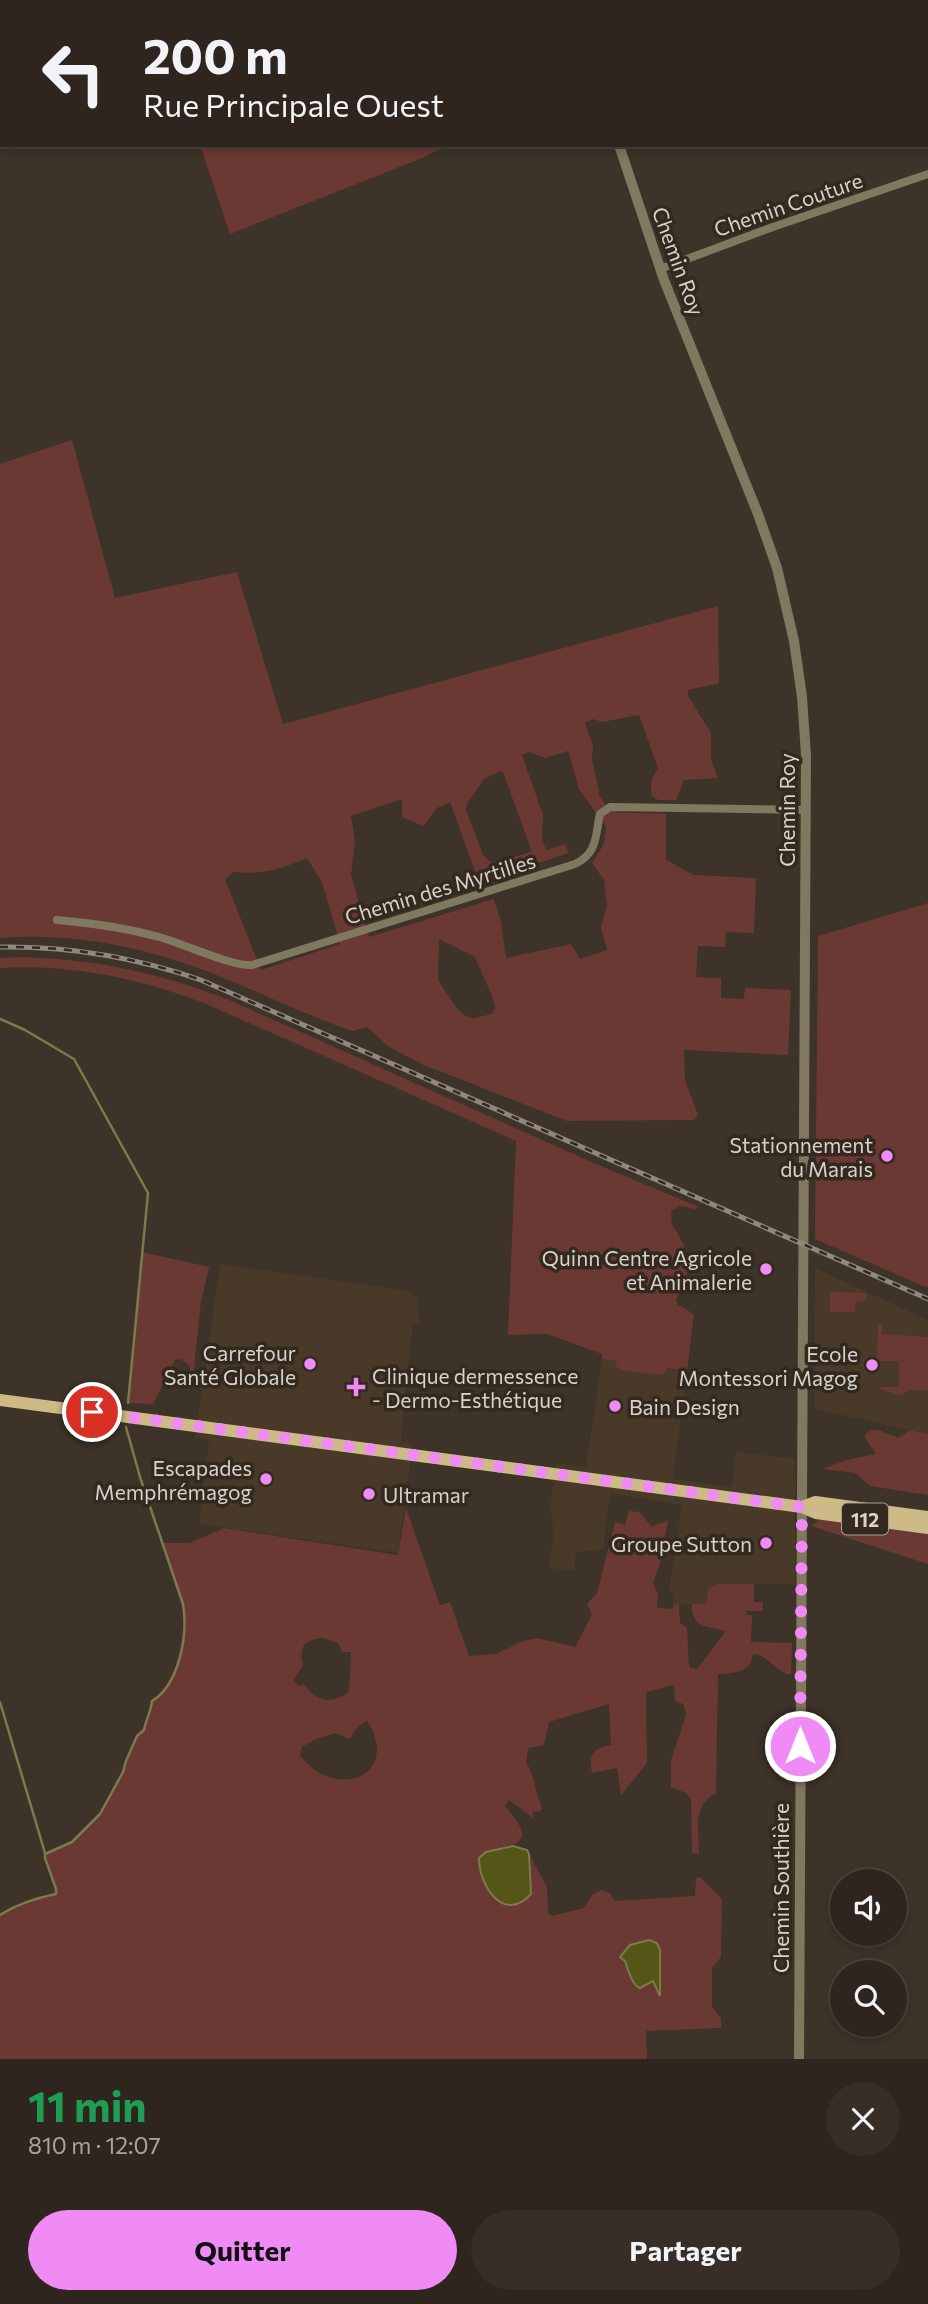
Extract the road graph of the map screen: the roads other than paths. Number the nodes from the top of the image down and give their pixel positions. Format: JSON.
{"nodes":[{"id":1,"x":621,"y":147,"type":"edge"},
{"id":2,"x":928,"y":174,"type":"edge"},
{"id":3,"x":660,"y":269,"type":"junction"},
{"id":4,"x":806,"y":810,"type":"junction"},
{"id":5,"x":57,"y":920,"type":"dead end"},
{"id":6,"x":0,"y":1400,"type":"edge"},
{"id":7,"x":802,"y":1507,"type":"junction"},
{"id":8,"x":928,"y":1517,"type":"edge"},
{"id":9,"x":928,"y":1528,"type":"edge"},
{"id":10,"x":799,"y":2059,"type":"edge"}],
"edges":[{"from":1,"to":3,"type":"street","name":"Chemin Roy"},
{"from":2,"to":3,"type":"street","name":"Chemin Couture"},
{"from":3,"to":4,"type":"street","name":"Chemin Roy"},
{"from":4,"to":5,"type":"street","name":"Chemin des Myrtilles"},
{"from":4,"to":7,"type":"street","name":"Chemin Roy"},
{"from":6,"to":7,"type":"main road","number":"112"},
{"from":7,"to":8,"type":"main road","number":"112"},
{"from":7,"to":9,"type":"main road","number":"112"},
{"from":7,"to":10,"type":"street","name":"Chemin Southière"}]}
